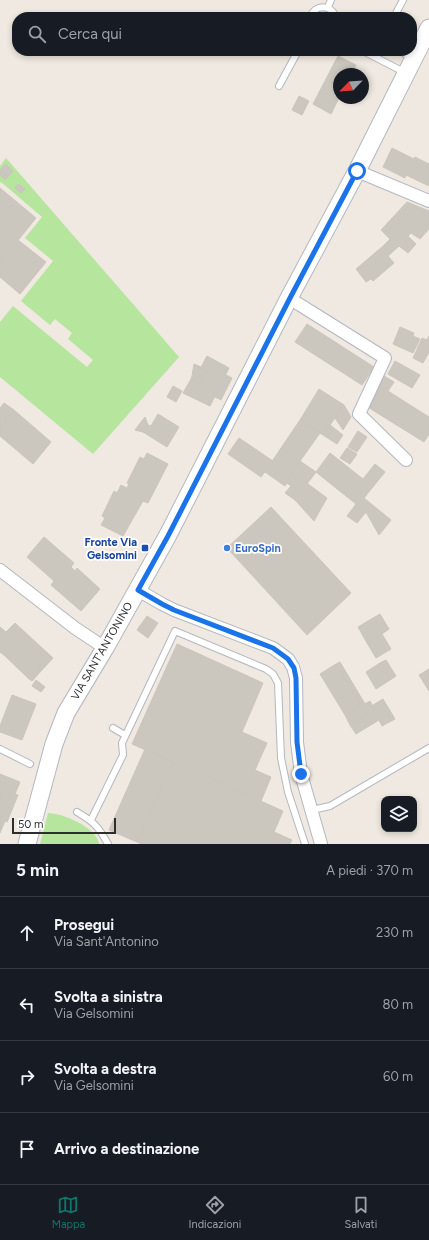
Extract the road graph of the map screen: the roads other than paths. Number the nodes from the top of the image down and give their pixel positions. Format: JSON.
{"nodes":[{"id":1,"x":331,"y":0,"type":"edge"},
{"id":2,"x":403,"y":0,"type":"edge"},
{"id":3,"x":328,"y":7,"type":"junction"},
{"id":4,"x":313,"y":12,"type":"edge"},
{"id":5,"x":334,"y":12,"type":"edge"},
{"id":6,"x":397,"y":12,"type":"edge"},
{"id":7,"x":429,"y":28,"type":"edge"},
{"id":8,"x":417,"y":42,"type":"edge"},
{"id":9,"x":295,"y":56,"type":"edge"},
{"id":10,"x":373,"y":56,"type":"edge"},
{"id":11,"x":407,"y":56,"type":"edge"},
{"id":12,"x":406,"y":73,"type":"junction"},
{"id":13,"x":279,"y":86,"type":"dead end"},
{"id":14,"x":357,"y":171,"type":"junction"},
{"id":15,"x":429,"y":201,"type":"edge"},
{"id":16,"x":290,"y":298,"type":"junction"},
{"id":17,"x":406,"y":460,"type":"dead end"},
{"id":18,"x":0,"y":570,"type":"edge"},
{"id":19,"x":138,"y":590,"type":"junction"},
{"id":20,"x":105,"y":648,"type":"junction"},
{"id":21,"x":113,"y":728,"type":"dead end"},
{"id":22,"x":126,"y":735,"type":"junction"},
{"id":23,"x":429,"y":748,"type":"edge"},
{"id":24,"x":0,"y":749,"type":"edge"},
{"id":25,"x":30,"y":764,"type":"dead end"},
{"id":26,"x":312,"y":810,"type":"junction"},
{"id":27,"x":77,"y":812,"type":"dead end"},
{"id":28,"x":91,"y":820,"type":"junction"},
{"id":29,"x":27,"y":844,"type":"edge"},
{"id":30,"x":108,"y":844,"type":"edge"},
{"id":31,"x":305,"y":844,"type":"edge"},
{"id":32,"x":321,"y":844,"type":"edge"}],
"edges":[{"from":1,"to":3,"type":"lane"},
{"from":2,"to":6,"type":"lane"},
{"from":3,"to":4,"type":"lane"},
{"from":3,"to":5,"type":"lane"},
{"from":7,"to":8,"type":"main road","name":"VIA SANT'ANTONINO"},
{"from":9,"to":13,"type":"lane"},
{"from":10,"to":12,"type":"lane"},
{"from":11,"to":12,"type":"main road","name":"VIA SANT'ANTONINO"},
{"from":12,"to":14,"type":"main road","name":"VIA SANT'ANTONINO"},
{"from":14,"to":15,"type":"street"},
{"from":14,"to":16,"type":"main road","name":"VIA SANT'ANTONINO"},
{"from":16,"to":17,"type":"street"},
{"from":16,"to":19,"type":"main road","name":"VIA SANT'ANTONINO"},
{"from":18,"to":20,"type":"street"},
{"from":19,"to":20,"type":"main road","name":"VIA SANT'ANTONINO"},
{"from":19,"to":26,"type":"street"},
{"from":20,"to":29,"type":"main road","name":"VIA SANT'ANTONINO"},
{"from":21,"to":22,"type":"lane"},
{"from":22,"to":28,"type":"lane"},
{"from":22,"to":31,"type":"lane"},
{"from":23,"to":26,"type":"lane"},
{"from":24,"to":25,"type":"lane"},
{"from":26,"to":32,"type":"street"},
{"from":27,"to":28,"type":"lane"},
{"from":28,"to":30,"type":"lane"}]}
